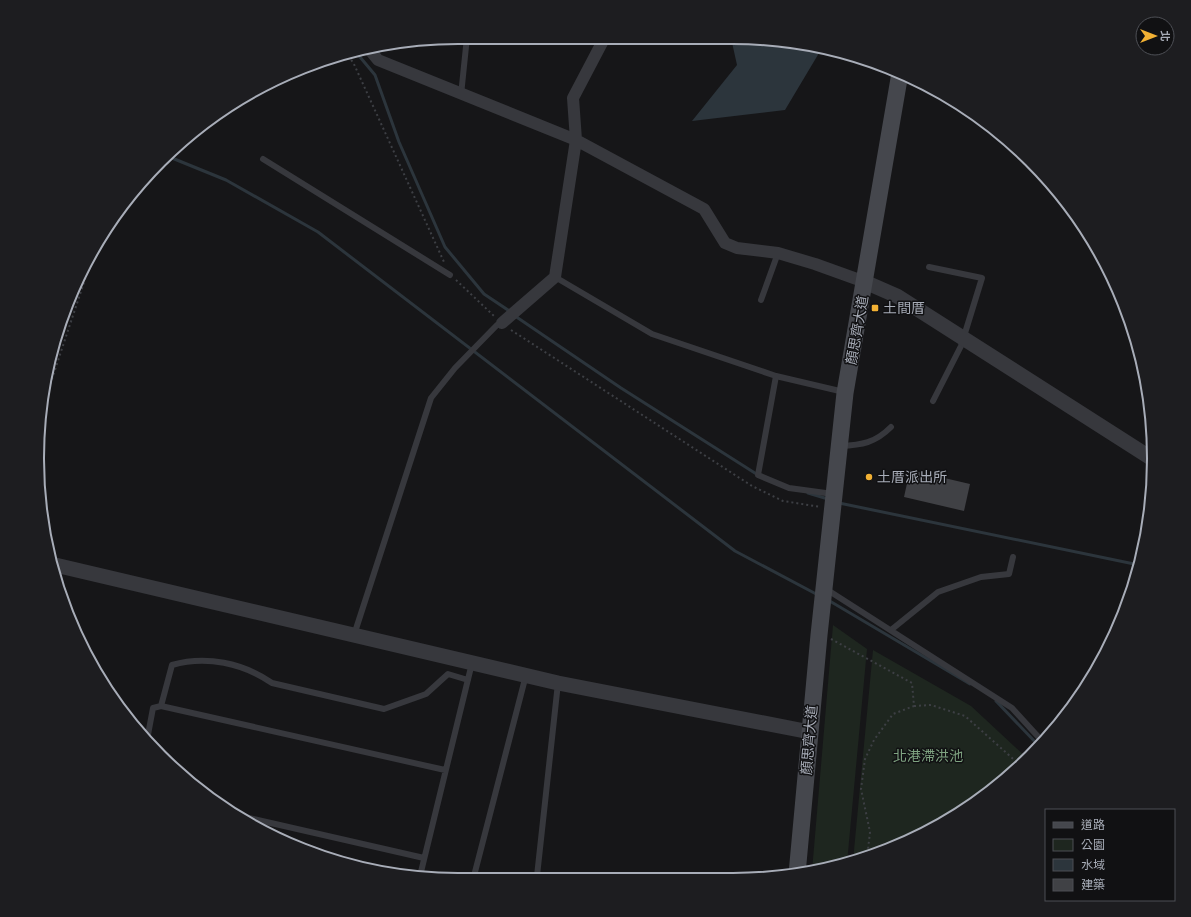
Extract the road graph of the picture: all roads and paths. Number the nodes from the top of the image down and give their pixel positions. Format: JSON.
{"nodes":[{"id":1,"x":466,"y":44,"type":"edge"},
{"id":2,"x":601,"y":44,"type":"edge"},
{"id":3,"x":372,"y":53,"type":"edge"},
{"id":4,"x":350,"y":58,"type":"edge"},
{"id":5,"x":899,"y":79,"type":"edge"},
{"id":6,"x":461,"y":94,"type":"junction"},
{"id":7,"x":576,"y":140,"type":"junction"},
{"id":8,"x":264,"y":159,"type":"dead end"},
{"id":9,"x":778,"y":253,"type":"junction"},
{"id":10,"x":929,"y":267,"type":"dead end"},
{"id":11,"x":450,"y":275,"type":"junction"},
{"id":12,"x":555,"y":277,"type":"junction"},
{"id":13,"x":85,"y":281,"type":"edge"},
{"id":14,"x":865,"y":282,"type":"junction"},
{"id":15,"x":761,"y":300,"type":"dead end"},
{"id":16,"x":502,"y":324,"type":"junction"},
{"id":17,"x":963,"y":338,"type":"junction"},
{"id":18,"x":776,"y":376,"type":"junction"},
{"id":19,"x":52,"y":380,"type":"edge"},
{"id":20,"x":845,"y":393,"type":"junction"},
{"id":21,"x":933,"y":401,"type":"dead end"},
{"id":22,"x":891,"y":427,"type":"dead end"},
{"id":23,"x":838,"y":446,"type":"junction"},
{"id":24,"x":1147,"y":455,"type":"edge"},
{"id":25,"x":834,"y":501,"type":"junction"},
{"id":26,"x":1013,"y":557,"type":"dead end"},
{"id":27,"x":58,"y":566,"type":"edge"},
{"id":28,"x":824,"y":588,"type":"junction"},
{"id":29,"x":891,"y":630,"type":"junction"},
{"id":30,"x":354,"y":635,"type":"junction"},
{"id":31,"x":819,"y":635,"type":"junction"},
{"id":32,"x":472,"y":663,"type":"junction"},
{"id":33,"x":526,"y":675,"type":"junction"},
{"id":34,"x":468,"y":680,"type":"junction"},
{"id":35,"x":558,"y":683,"type":"junction"},
{"id":36,"x":161,"y":706,"type":"junction"},
{"id":37,"x":914,"y":706,"type":"junction"},
{"id":38,"x":810,"y":732,"type":"junction"},
{"id":39,"x":148,"y":733,"type":"edge"},
{"id":40,"x":1039,"y":738,"type":"edge"},
{"id":41,"x":1016,"y":761,"type":"edge"},
{"id":42,"x":445,"y":770,"type":"junction"},
{"id":43,"x":256,"y":819,"type":"edge"},
{"id":44,"x":868,"y":850,"type":"edge"},
{"id":45,"x":424,"y":858,"type":"junction"},
{"id":46,"x":798,"y":867,"type":"edge"},
{"id":47,"x":421,"y":871,"type":"edge"},
{"id":48,"x":476,"y":872,"type":"dead end"},
{"id":49,"x":537,"y":873,"type":"edge"}],
"edges":[{"from":1,"to":6,"type":"lane"},
{"from":2,"to":7,"type":"street"},
{"from":3,"to":6,"type":"street"},
{"from":4,"to":11,"type":"path"},
{"from":5,"to":14,"type":"main road","name":"顏思齊大道"},
{"from":6,"to":7,"type":"street"},
{"from":7,"to":9,"type":"street"},
{"from":7,"to":12,"type":"street"},
{"from":8,"to":11,"type":"lane"},
{"from":9,"to":14,"type":"street"},
{"from":9,"to":15,"type":"lane"},
{"from":10,"to":17,"type":"lane"},
{"from":11,"to":16,"type":"path"},
{"from":12,"to":16,"type":"street"},
{"from":12,"to":18,"type":"lane"},
{"from":13,"to":19,"type":"path"},
{"from":14,"to":17,"type":"street"},
{"from":14,"to":20,"type":"main road","name":"顏思齊大道"},
{"from":16,"to":25,"type":"path"},
{"from":16,"to":30,"type":"lane"},
{"from":17,"to":21,"type":"lane"},
{"from":17,"to":24,"type":"street"},
{"from":18,"to":20,"type":"lane"},
{"from":18,"to":25,"type":"lane"},
{"from":20,"to":23,"type":"main road","name":"顏思齊大道"},
{"from":22,"to":23,"type":"lane"},
{"from":23,"to":25,"type":"main road","name":"顏思齊大道"},
{"from":25,"to":28,"type":"main road","name":"顏思齊大道"},
{"from":26,"to":29,"type":"lane"},
{"from":27,"to":30,"type":"street"},
{"from":28,"to":29,"type":"lane"},
{"from":28,"to":31,"type":"main road","name":"顏思齊大道"},
{"from":29,"to":40,"type":"lane"},
{"from":30,"to":32,"type":"street"},
{"from":31,"to":37,"type":"path"},
{"from":31,"to":38,"type":"main road","name":"顏思齊大道"},
{"from":32,"to":33,"type":"street"},
{"from":32,"to":34,"type":"lane"},
{"from":33,"to":35,"type":"street"},
{"from":33,"to":48,"type":"lane"},
{"from":34,"to":36,"type":"lane"},
{"from":34,"to":42,"type":"lane"},
{"from":35,"to":38,"type":"street"},
{"from":35,"to":49,"type":"lane"},
{"from":36,"to":39,"type":"lane"},
{"from":36,"to":42,"type":"lane"},
{"from":37,"to":41,"type":"path"},
{"from":37,"to":44,"type":"path"},
{"from":38,"to":46,"type":"main road","name":"顏思齊大道"},
{"from":42,"to":45,"type":"lane"},
{"from":43,"to":45,"type":"lane"},
{"from":45,"to":47,"type":"lane"}]}
